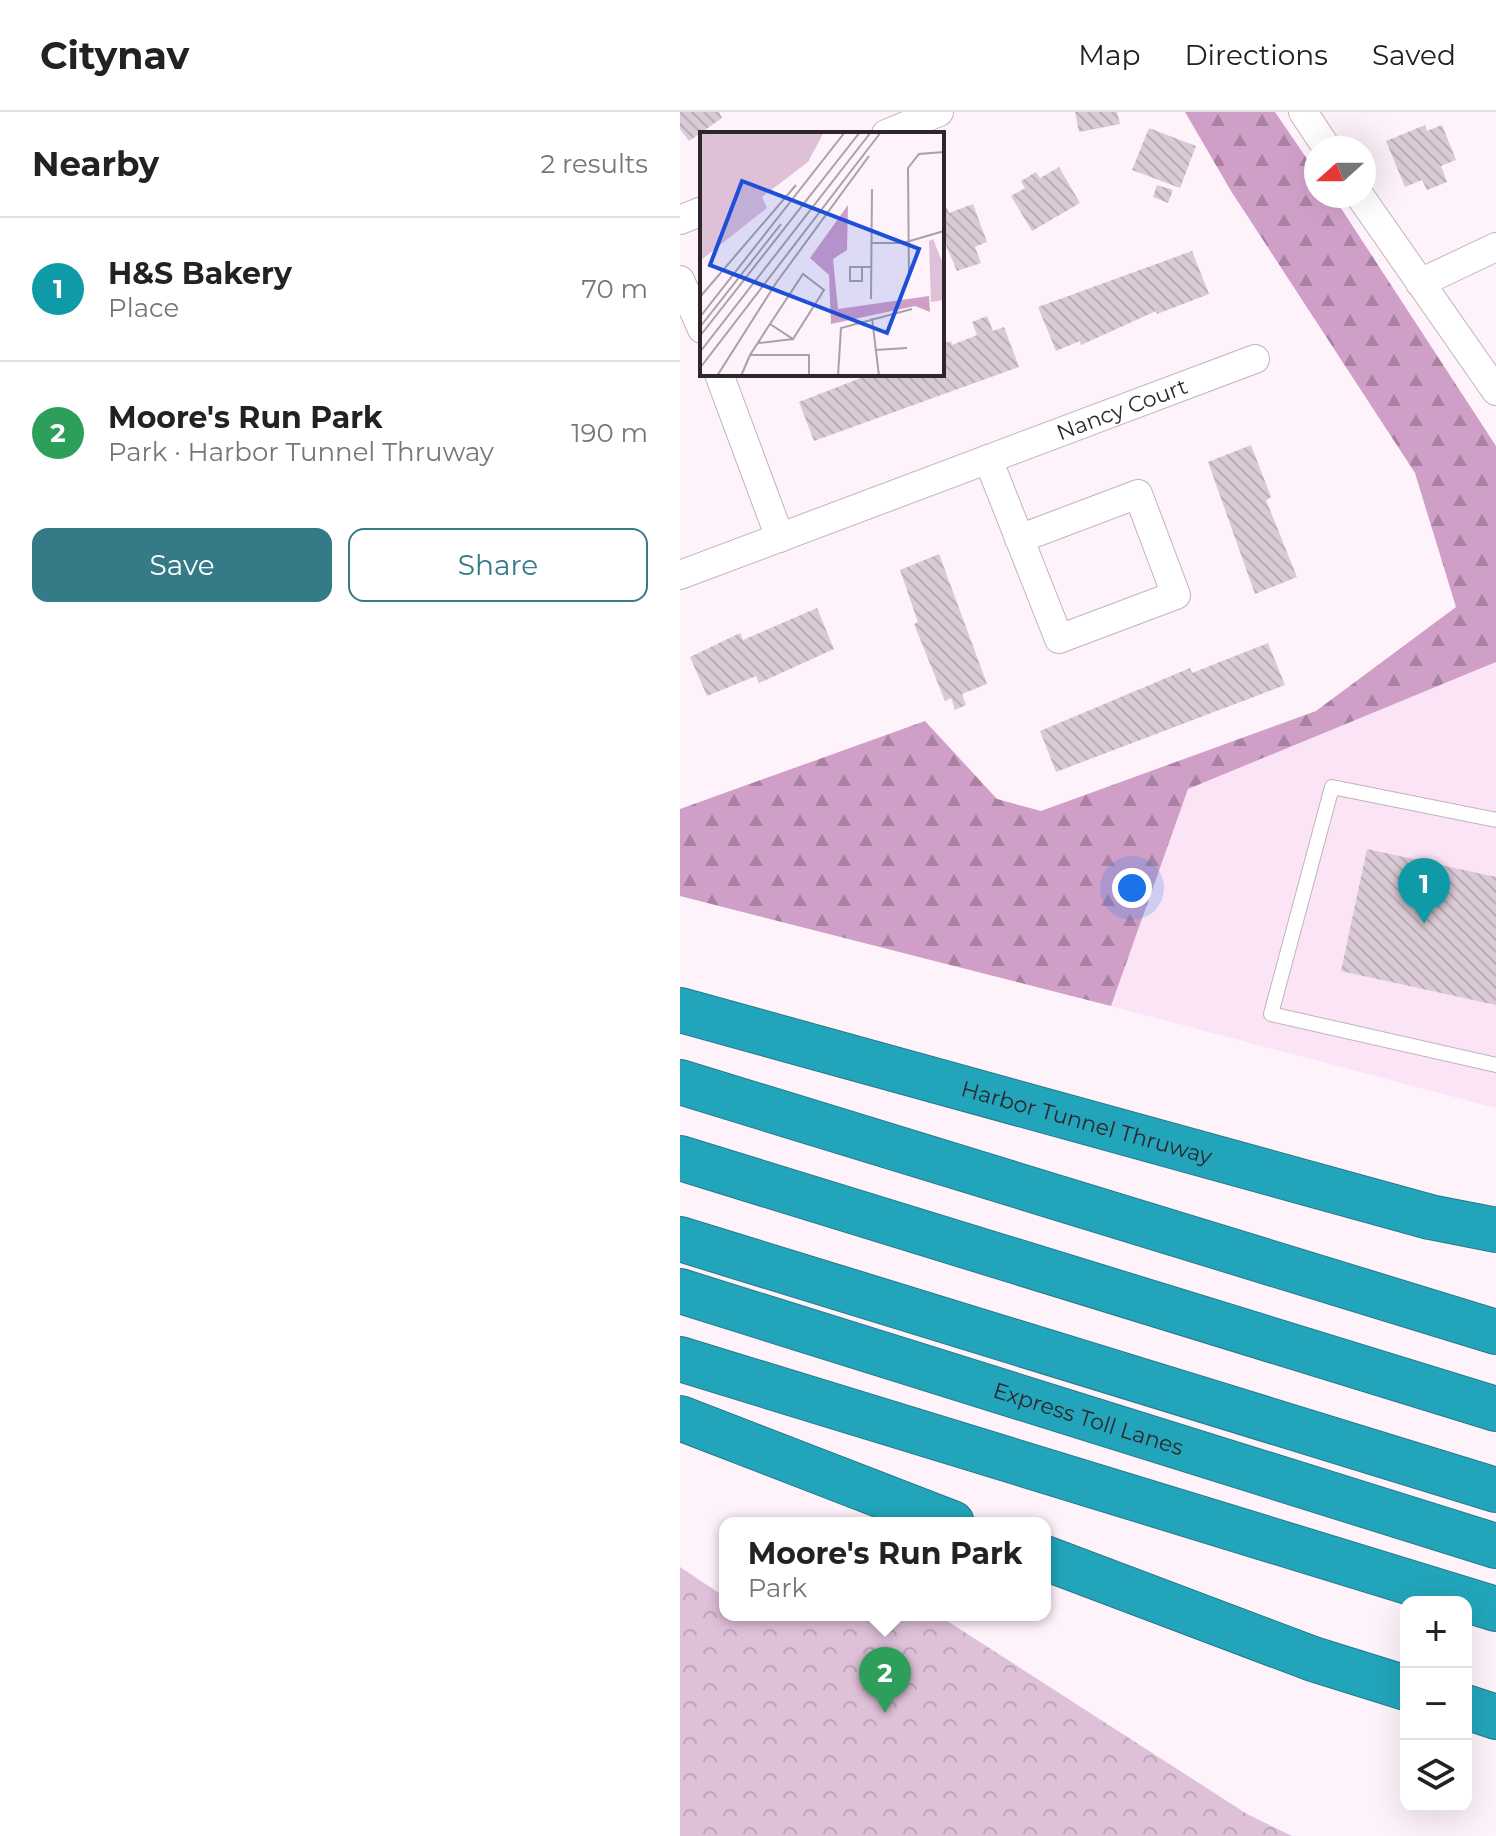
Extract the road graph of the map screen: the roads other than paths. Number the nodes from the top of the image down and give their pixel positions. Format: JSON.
{"nodes":[{"id":1,"x":939,"y":112,"type":"edge"},
{"id":2,"x":1303,"y":112,"type":"edge"},
{"id":3,"x":891,"y":132,"type":"edge"},
{"id":4,"x":1319,"y":136,"type":"edge"},
{"id":5,"x":1368,"y":208,"type":"edge"},
{"id":6,"x":700,"y":212,"type":"edge"},
{"id":7,"x":680,"y":220,"type":"edge"},
{"id":8,"x":1496,"y":247,"type":"edge"},
{"id":9,"x":680,"y":280,"type":"edge"},
{"id":10,"x":1420,"y":283,"type":"junction"},
{"id":11,"x":700,"y":325,"type":"edge"},
{"id":12,"x":1255,"y":359,"type":"dead end"},
{"id":13,"x":720,"y":376,"type":"edge"},
{"id":14,"x":1496,"y":391,"type":"edge"},
{"id":15,"x":988,"y":459,"type":"junction"},
{"id":16,"x":780,"y":538,"type":"junction"},
{"id":17,"x":1019,"y":539,"type":"junction"},
{"id":18,"x":680,"y":575,"type":"edge"},
{"id":19,"x":1496,"y":820,"type":"edge"},
{"id":20,"x":680,"y":1010,"type":"edge"},
{"id":21,"x":1496,"y":1065,"type":"edge"},
{"id":22,"x":680,"y":1082,"type":"edge"},
{"id":23,"x":680,"y":1158,"type":"edge"},
{"id":24,"x":680,"y":1208,"type":"edge"},
{"id":25,"x":1496,"y":1230,"type":"edge"},
{"id":26,"x":680,"y":1239,"type":"edge"},
{"id":27,"x":680,"y":1291,"type":"edge"},
{"id":28,"x":1496,"y":1332,"type":"edge"},
{"id":29,"x":680,"y":1359,"type":"edge"},
{"id":30,"x":1496,"y":1409,"type":"edge"},
{"id":31,"x":680,"y":1418,"type":"edge"},
{"id":32,"x":1380,"y":1438,"type":"junction"},
{"id":33,"x":1496,"y":1457,"type":"edge"},
{"id":34,"x":1496,"y":1490,"type":"edge"},
{"id":35,"x":936,"y":1517,"type":"edge"},
{"id":36,"x":1496,"y":1546,"type":"edge"},
{"id":37,"x":1051,"y":1560,"type":"edge"},
{"id":38,"x":1496,"y":1609,"type":"edge"},
{"id":39,"x":1400,"y":1686,"type":"edge"},
{"id":40,"x":1472,"y":1709,"type":"edge"},
{"id":41,"x":1496,"y":1717,"type":"edge"}],
"edges":[{"from":1,"to":3,"type":"street"},
{"from":2,"to":4,"type":"street"},
{"from":5,"to":10,"type":"street"},
{"from":6,"to":7,"type":"street"},
{"from":8,"to":10,"type":"street"},
{"from":9,"to":11,"type":"street"},
{"from":10,"to":14,"type":"street"},
{"from":12,"to":15,"type":"street","name":"Nancy Court"},
{"from":13,"to":16,"type":"street"},
{"from":15,"to":16,"type":"street","name":"Nancy Court"},
{"from":15,"to":17,"type":"street"},
{"from":16,"to":18,"type":"street","name":"Nancy Court"},
{"from":17,"to":17,"type":"street"},
{"from":19,"to":21,"type":"lane"},
{"from":20,"to":25,"type":"highway","name":"Harbor Tunnel Thruway"},
{"from":22,"to":28,"type":"highway"},
{"from":23,"to":30,"type":"highway"},
{"from":24,"to":32,"type":"highway"},
{"from":26,"to":32,"type":"highway"},
{"from":27,"to":36,"type":"highway","name":"Express Toll Lanes"},
{"from":29,"to":38,"type":"highway"},
{"from":31,"to":35,"type":"highway"},
{"from":32,"to":33,"type":"highway"},
{"from":32,"to":34,"type":"highway"},
{"from":37,"to":39,"type":"highway"},
{"from":40,"to":41,"type":"highway"}]}
